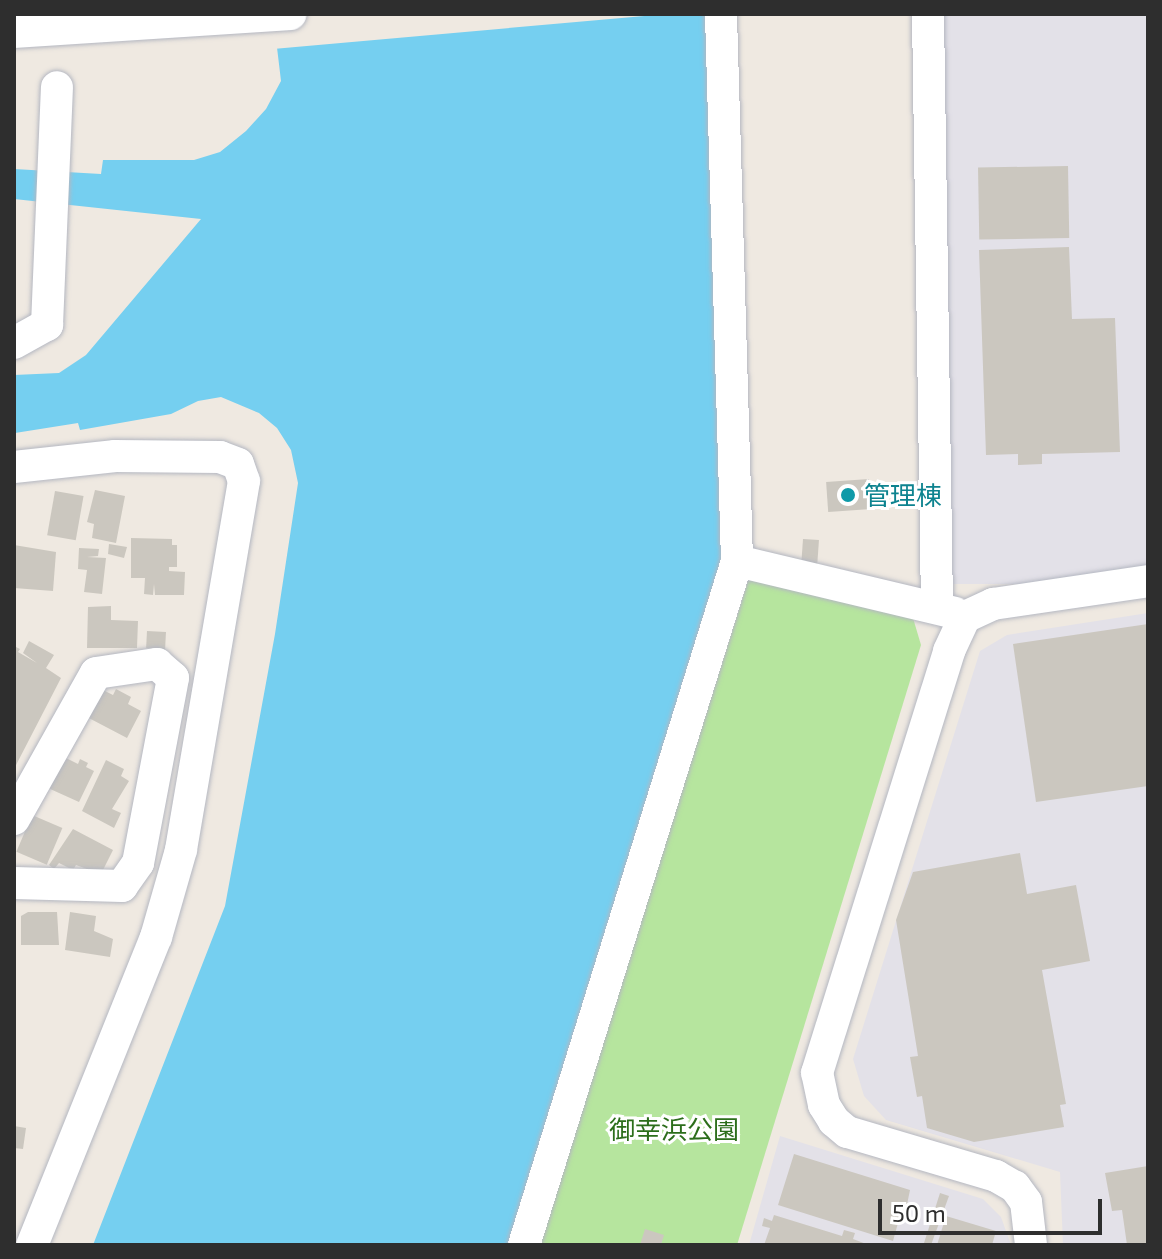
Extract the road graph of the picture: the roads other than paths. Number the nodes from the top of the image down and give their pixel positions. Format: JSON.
{"nodes":[{"id":1,"x":290,"y":14,"type":"edge"},
{"id":2,"x":721,"y":14,"type":"edge"},
{"id":3,"x":928,"y":14,"type":"edge"},
{"id":4,"x":14,"y":32,"type":"edge"},
{"id":5,"x":57,"y":87,"type":"dead end"},
{"id":6,"x":14,"y":343,"type":"edge"},
{"id":7,"x":14,"y":467,"type":"edge"},
{"id":8,"x":737,"y":561,"type":"junction"},
{"id":9,"x":1148,"y":581,"type":"edge"},
{"id":10,"x":951,"y":612,"type":"junction"},
{"id":11,"x":14,"y":819,"type":"edge"},
{"id":12,"x":14,"y":883,"type":"edge"},
{"id":13,"x":32,"y":1245,"type":"edge"},
{"id":14,"x":524,"y":1245,"type":"edge"},
{"id":15,"x":1031,"y":1245,"type":"edge"}],
"edges":[{"from":1,"to":4,"type":"street"},
{"from":2,"to":8,"type":"street"},
{"from":3,"to":10,"type":"street"},
{"from":5,"to":6,"type":"street"},
{"from":7,"to":13,"type":"street"},
{"from":8,"to":10,"type":"street"},
{"from":8,"to":14,"type":"street"},
{"from":9,"to":10,"type":"street"},
{"from":10,"to":15,"type":"street"},
{"from":11,"to":12,"type":"street"}]}
